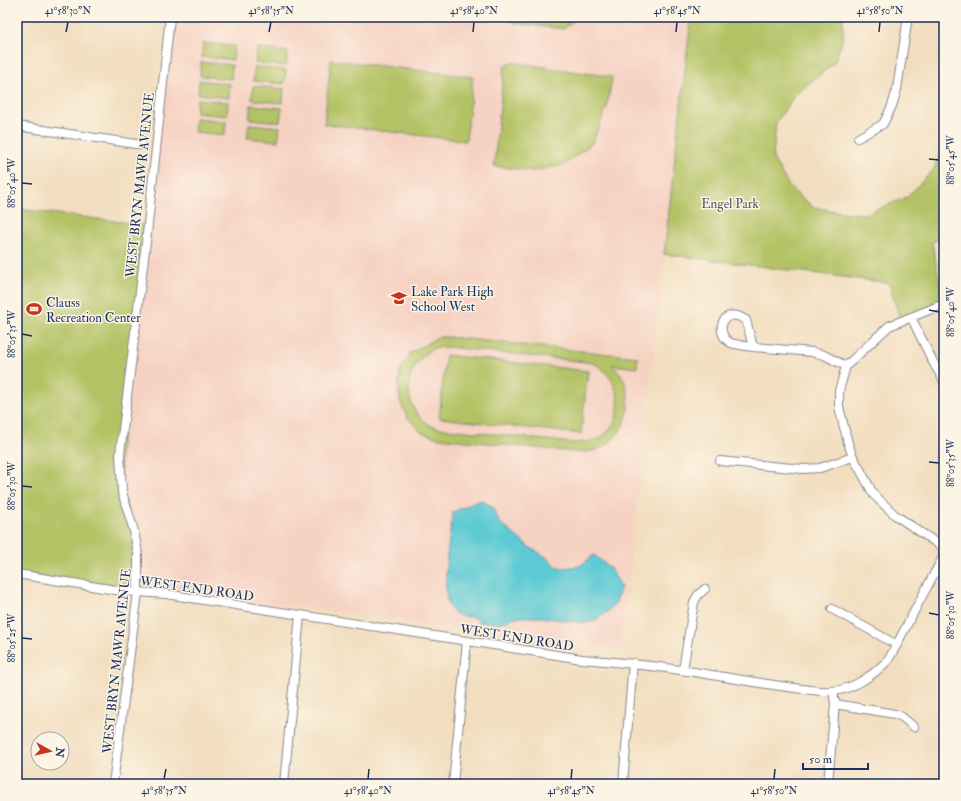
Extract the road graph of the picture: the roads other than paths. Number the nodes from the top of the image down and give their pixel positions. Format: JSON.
{"nodes":[{"id":1,"x":170,"y":17,"type":"edge"},
{"id":2,"x":908,"y":17,"type":"edge"},
{"id":3,"x":17,"y":126,"type":"edge"},
{"id":4,"x":858,"y":138,"type":"dead end"},
{"id":5,"x":142,"y":145,"type":"dead end"},
{"id":6,"x":944,"y":304,"type":"edge"},
{"id":7,"x":911,"y":317,"type":"junction"},
{"id":8,"x":753,"y":347,"type":"junction"},
{"id":9,"x":846,"y":366,"type":"junction"},
{"id":10,"x":944,"y":381,"type":"edge"},
{"id":11,"x":853,"y":457,"type":"junction"},
{"id":12,"x":720,"y":461,"type":"dead end"},
{"id":13,"x":944,"y":548,"type":"edge"},
{"id":14,"x":944,"y":555,"type":"edge"},
{"id":15,"x":17,"y":574,"type":"edge"},
{"id":16,"x":705,"y":589,"type":"dead end"},
{"id":17,"x":138,"y":592,"type":"junction"},
{"id":18,"x":832,"y":609,"type":"dead end"},
{"id":19,"x":300,"y":615,"type":"junction"},
{"id":20,"x":467,"y":641,"type":"junction"},
{"id":21,"x":897,"y":645,"type":"junction"},
{"id":22,"x":633,"y":663,"type":"junction"},
{"id":23,"x":683,"y":670,"type":"junction"},
{"id":24,"x":833,"y":691,"type":"junction"},
{"id":25,"x":835,"y":704,"type":"junction"},
{"id":26,"x":914,"y":727,"type":"dead end"},
{"id":27,"x":113,"y":784,"type":"edge"},
{"id":28,"x":284,"y":784,"type":"edge"},
{"id":29,"x":453,"y":784,"type":"edge"},
{"id":30,"x":623,"y":784,"type":"edge"},
{"id":31,"x":828,"y":784,"type":"edge"}],
"edges":[{"from":1,"to":17,"type":"street","name":"WEST BRYN MAWR AVENUE"},
{"from":2,"to":4,"type":"street"},
{"from":3,"to":5,"type":"street"},
{"from":6,"to":7,"type":"street"},
{"from":7,"to":9,"type":"street"},
{"from":7,"to":10,"type":"street"},
{"from":8,"to":8,"type":"street"},
{"from":8,"to":9,"type":"street"},
{"from":9,"to":11,"type":"street"},
{"from":11,"to":12,"type":"street"},
{"from":11,"to":13,"type":"street"},
{"from":14,"to":21,"type":"street","name":"WEST END ROAD"},
{"from":15,"to":17,"type":"street","name":"WEST END ROAD"},
{"from":16,"to":23,"type":"street"},
{"from":17,"to":19,"type":"street","name":"WEST END ROAD"},
{"from":17,"to":27,"type":"street","name":"WEST BRYN MAWR AVENUE"},
{"from":18,"to":21,"type":"street"},
{"from":19,"to":20,"type":"street","name":"WEST END ROAD"},
{"from":19,"to":28,"type":"street"},
{"from":20,"to":22,"type":"street","name":"WEST END ROAD"},
{"from":20,"to":29,"type":"street"},
{"from":21,"to":24,"type":"street","name":"WEST END ROAD"},
{"from":22,"to":23,"type":"street","name":"WEST END ROAD"},
{"from":22,"to":30,"type":"street"},
{"from":23,"to":24,"type":"street","name":"WEST END ROAD"},
{"from":24,"to":25,"type":"street"},
{"from":25,"to":26,"type":"street"},
{"from":25,"to":31,"type":"street"}]}
